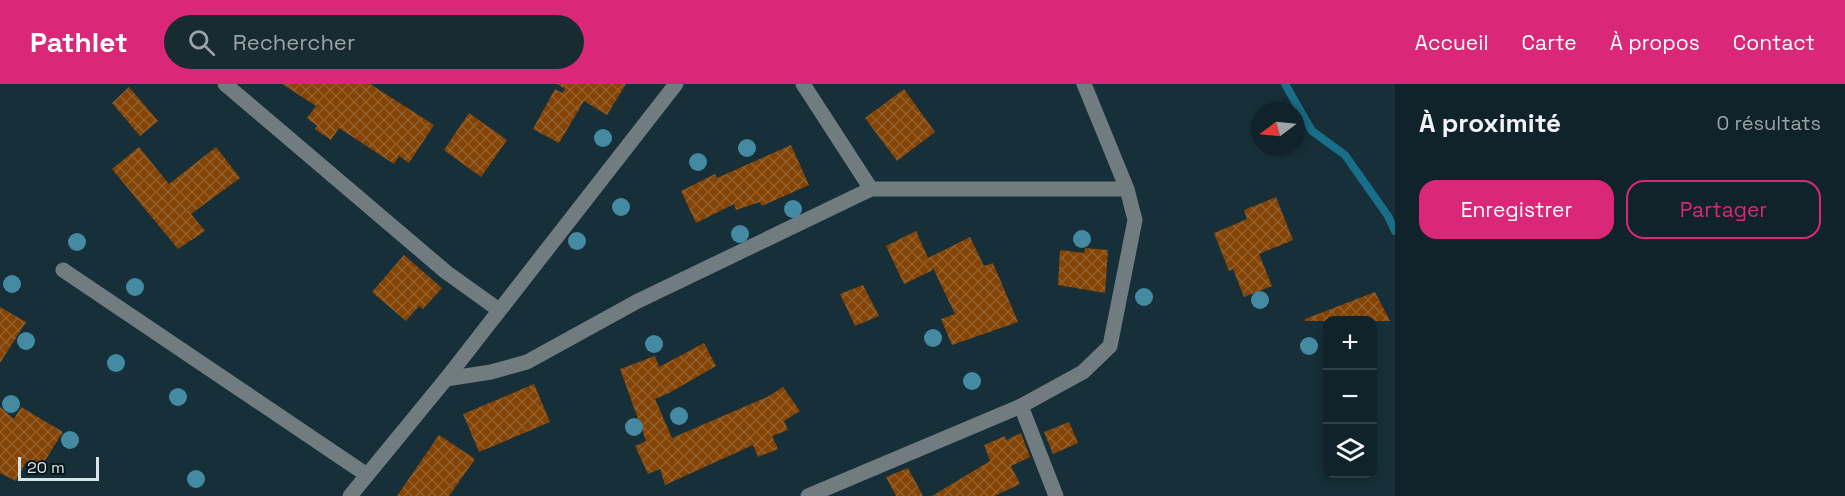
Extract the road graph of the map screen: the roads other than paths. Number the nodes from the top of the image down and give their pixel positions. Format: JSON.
{"nodes":[{"id":1,"x":225,"y":84,"type":"edge"},
{"id":2,"x":676,"y":84,"type":"edge"},
{"id":3,"x":803,"y":84,"type":"edge"},
{"id":4,"x":1084,"y":84,"type":"edge"},
{"id":5,"x":871,"y":189,"type":"junction"},
{"id":6,"x":1127,"y":189,"type":"junction"},
{"id":7,"x":63,"y":270,"type":"dead end"},
{"id":8,"x":499,"y":310,"type":"junction"},
{"id":9,"x":446,"y":379,"type":"junction"},
{"id":10,"x":1021,"y":406,"type":"junction"},
{"id":11,"x":367,"y":475,"type":"junction"},
{"id":12,"x":350,"y":496,"type":"edge"},
{"id":13,"x":808,"y":496,"type":"edge"},
{"id":14,"x":1056,"y":496,"type":"edge"}],
"edges":[{"from":1,"to":8,"type":"street"},
{"from":2,"to":8,"type":"street"},
{"from":3,"to":5,"type":"street"},
{"from":4,"to":6,"type":"street"},
{"from":5,"to":6,"type":"street"},
{"from":5,"to":9,"type":"street"},
{"from":6,"to":10,"type":"street"},
{"from":7,"to":11,"type":"street"},
{"from":8,"to":9,"type":"street"},
{"from":9,"to":11,"type":"street"},
{"from":10,"to":13,"type":"street"},
{"from":10,"to":14,"type":"street"},
{"from":11,"to":12,"type":"street"}]}
